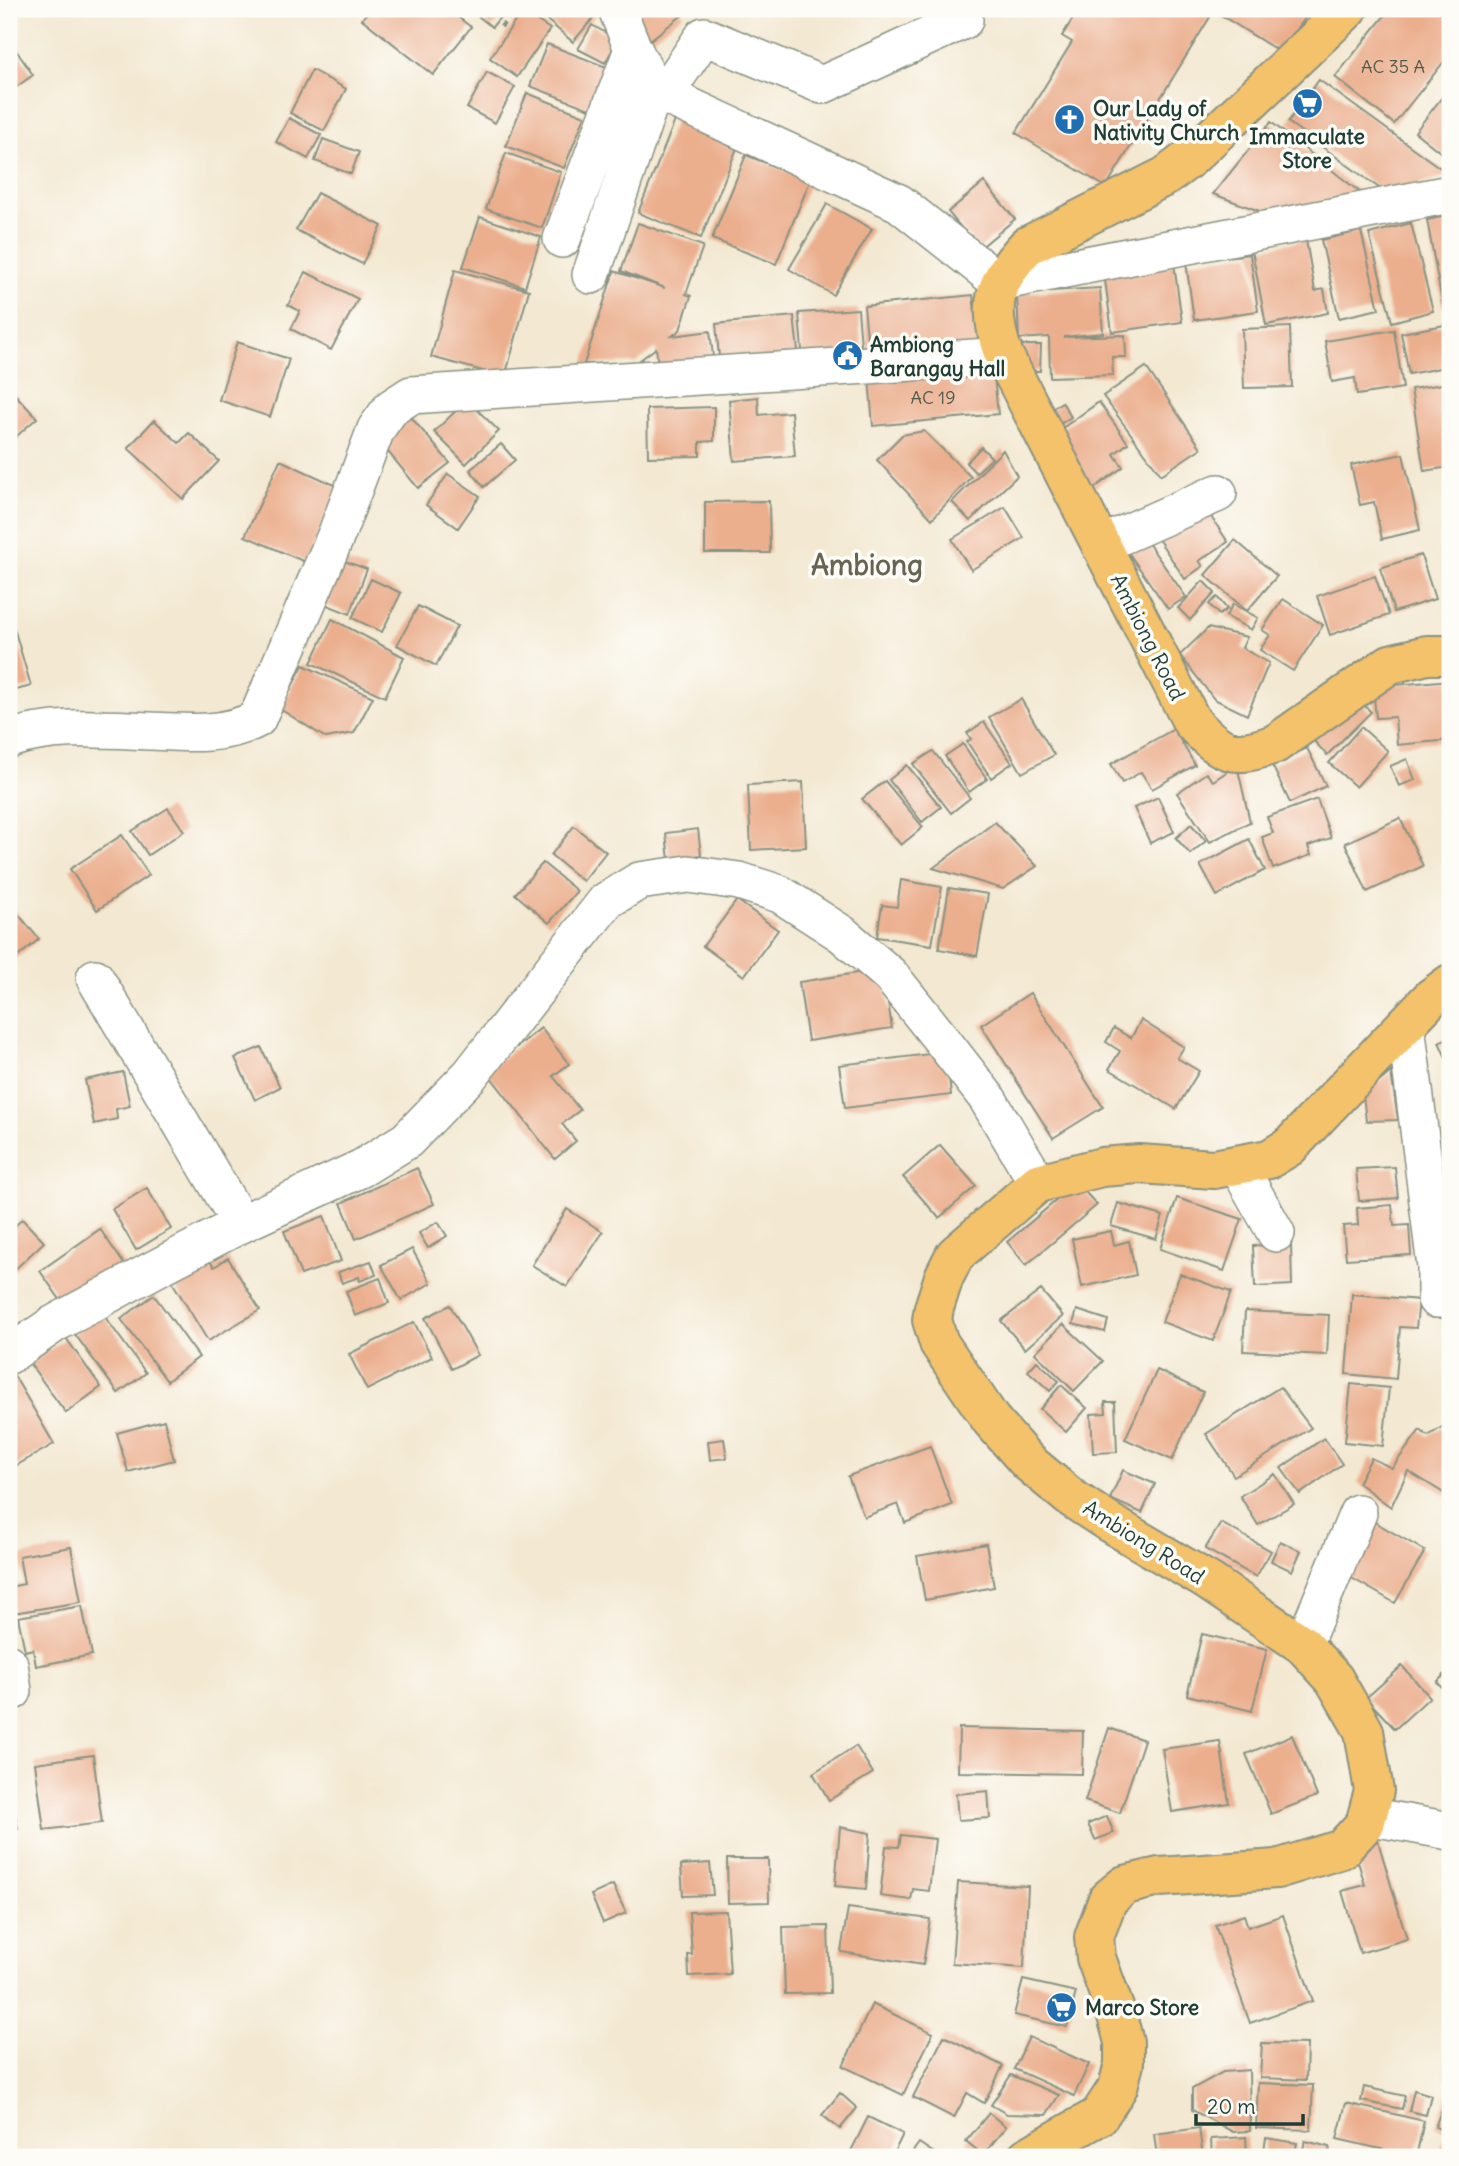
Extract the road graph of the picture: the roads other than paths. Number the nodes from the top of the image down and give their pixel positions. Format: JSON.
{"nodes":[{"id":1,"x":617,"y":9,"type":"edge"},
{"id":2,"x":1348,"y":9,"type":"edge"},
{"id":3,"x":964,"y":20,"type":"dead end"},
{"id":4,"x":633,"y":49,"type":"junction"},
{"id":5,"x":659,"y":93,"type":"junction"},
{"id":6,"x":1450,"y":194,"type":"edge"},
{"id":7,"x":562,"y":239,"type":"dead end"},
{"id":8,"x":591,"y":275,"type":"dead end"},
{"id":9,"x":999,"y":282,"type":"junction"},
{"id":10,"x":1004,"y":356,"type":"junction"},
{"id":11,"x":1218,"y":493,"type":"dead end"},
{"id":12,"x":1100,"y":545,"type":"junction"},
{"id":13,"x":1450,"y":655,"type":"edge"},
{"id":14,"x":9,"y":739,"type":"edge"},
{"id":15,"x":95,"y":978,"type":"dead end"},
{"id":16,"x":1450,"y":984,"type":"edge"},
{"id":17,"x":1406,"y":1025,"type":"junction"},
{"id":18,"x":1238,"y":1166,"type":"junction"},
{"id":19,"x":1038,"y":1183,"type":"junction"},
{"id":20,"x":241,"y":1224,"type":"junction"},
{"id":21,"x":1276,"y":1234,"type":"dead end"},
{"id":22,"x":1450,"y":1299,"type":"edge"},
{"id":23,"x":9,"y":1355,"type":"edge"},
{"id":24,"x":1358,"y":1513,"type":"dead end"},
{"id":25,"x":1303,"y":1645,"type":"junction"},
{"id":26,"x":1367,"y":1816,"type":"junction"},
{"id":27,"x":1450,"y":1831,"type":"edge"},
{"id":28,"x":1027,"y":2157,"type":"edge"}],
"edges":[{"from":1,"to":4,"type":"street"},
{"from":2,"to":9,"type":"main road"},
{"from":3,"to":5,"type":"street"},
{"from":4,"to":5,"type":"street"},
{"from":4,"to":7,"type":"street"},
{"from":5,"to":8,"type":"street"},
{"from":5,"to":9,"type":"street"},
{"from":6,"to":9,"type":"street"},
{"from":9,"to":10,"type":"main road","name":"Ambiong Road"},
{"from":10,"to":12,"type":"main road","name":"Ambiong Road"},
{"from":10,"to":14,"type":"street"},
{"from":11,"to":12,"type":"street"},
{"from":12,"to":13,"type":"main road","name":"Ambiong Road"},
{"from":15,"to":20,"type":"street"},
{"from":16,"to":17,"type":"main road","name":"Ambiong Road"},
{"from":17,"to":18,"type":"main road","name":"Ambiong Road"},
{"from":17,"to":22,"type":"street"},
{"from":18,"to":19,"type":"main road","name":"Ambiong Road"},
{"from":18,"to":21,"type":"street"},
{"from":19,"to":20,"type":"street"},
{"from":19,"to":25,"type":"main road","name":"Ambiong Road"},
{"from":20,"to":23,"type":"street"},
{"from":24,"to":25,"type":"street"},
{"from":25,"to":26,"type":"main road","name":"Ambiong Road"},
{"from":26,"to":27,"type":"street"},
{"from":26,"to":28,"type":"main road","name":"Ambiong Road"}]}
